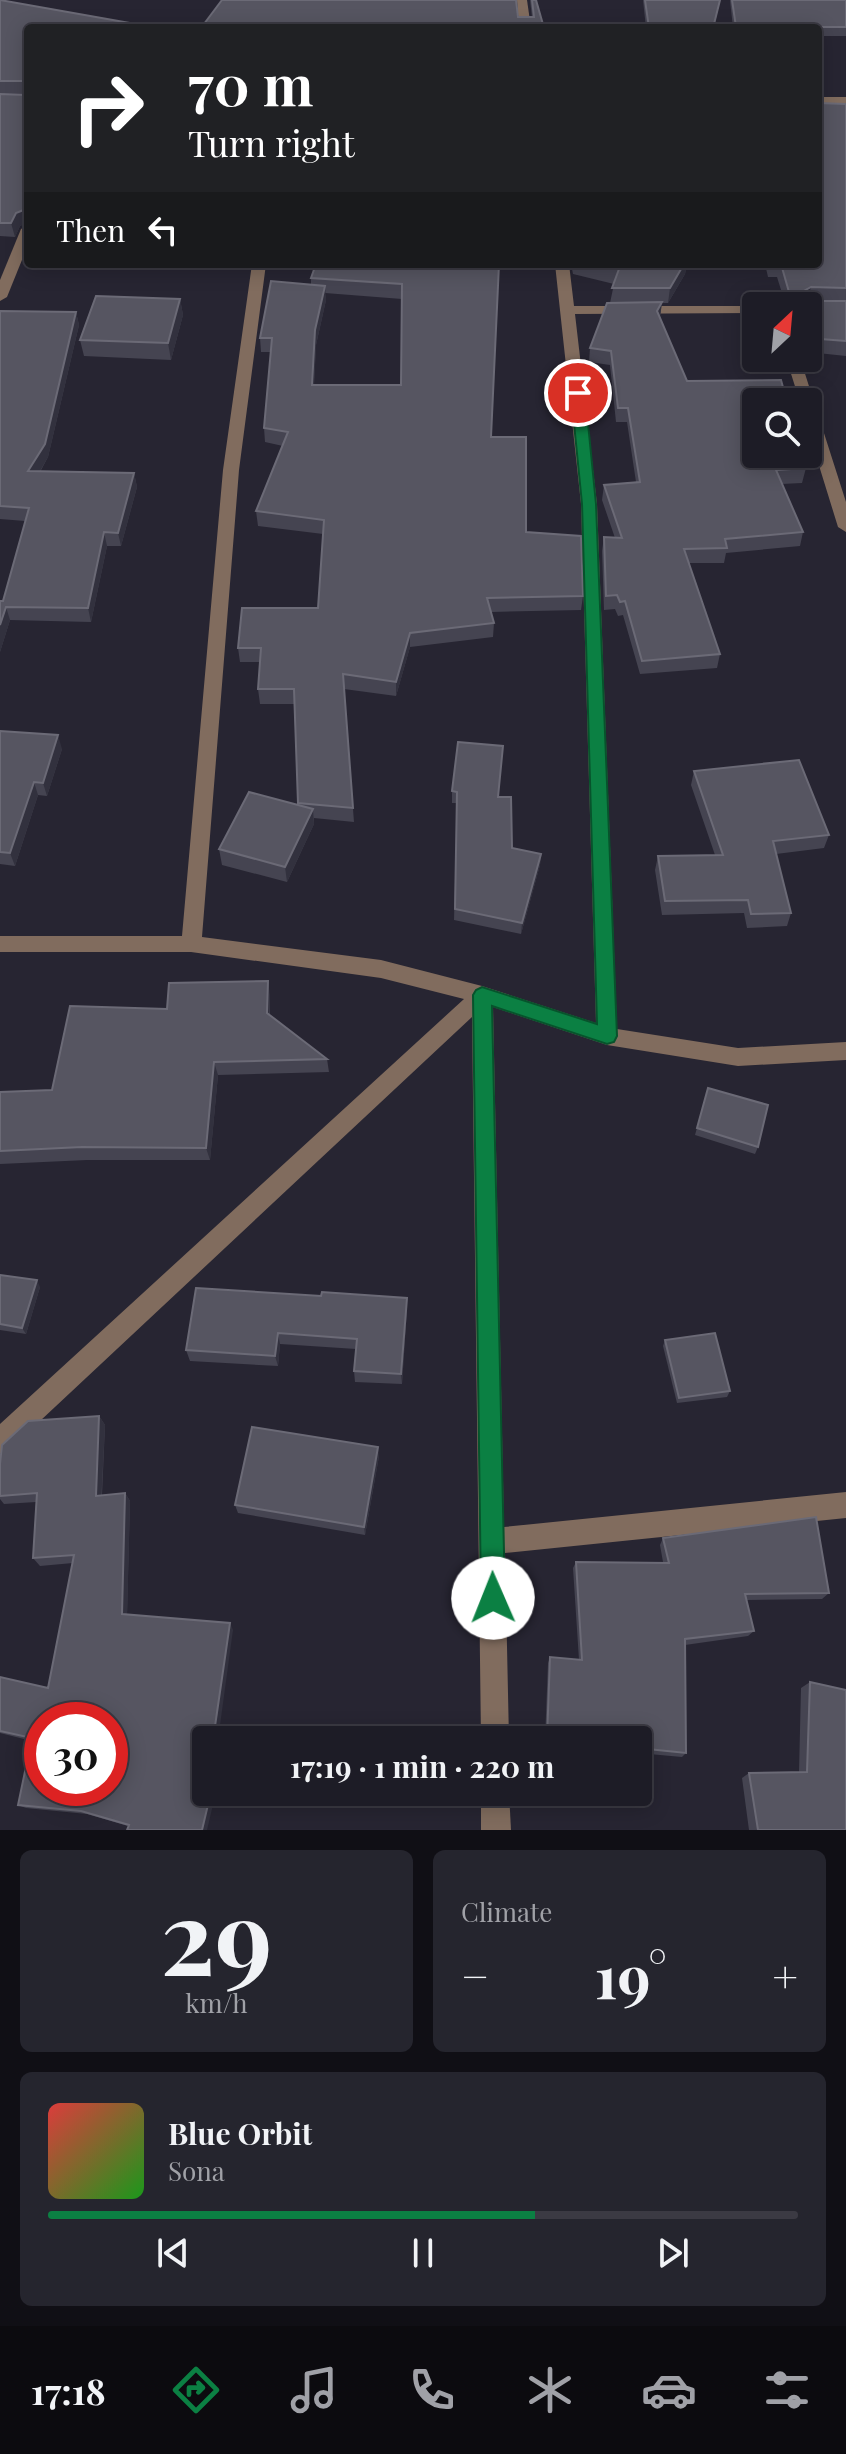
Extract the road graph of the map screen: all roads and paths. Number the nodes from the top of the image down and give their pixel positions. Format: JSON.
{"nodes":[{"id":1,"x":522,"y":0,"type":"edge"},
{"id":2,"x":525,"y":24,"type":"edge"},
{"id":3,"x":822,"y":101,"type":"edge"},
{"id":4,"x":846,"y":101,"type":"edge"},
{"id":5,"x":24,"y":239,"type":"edge"},
{"id":6,"x":258,"y":268,"type":"edge"},
{"id":7,"x":563,"y":268,"type":"edge"},
{"id":8,"x":0,"y":297,"type":"edge"},
{"id":9,"x":742,"y":309,"type":"edge"},
{"id":10,"x":569,"y":310,"type":"junction"},
{"id":11,"x":822,"y":451,"type":"edge"},
{"id":12,"x":846,"y":527,"type":"edge"},
{"id":13,"x":0,"y":944,"type":"edge"},
{"id":14,"x":191,"y":944,"type":"junction"},
{"id":15,"x":482,"y":995,"type":"junction"},
{"id":16,"x":607,"y":1036,"type":"junction"},
{"id":17,"x":846,"y":1051,"type":"edge"},
{"id":18,"x":0,"y":1441,"type":"edge"},
{"id":19,"x":846,"y":1505,"type":"edge"},
{"id":20,"x":492,"y":1541,"type":"junction"},
{"id":21,"x":495,"y":1726,"type":"edge"},
{"id":22,"x":495,"y":1806,"type":"edge"},
{"id":23,"x":496,"y":1830,"type":"edge"}],
"edges":[{"from":1,"to":2,"type":"street"},
{"from":3,"to":4,"type":"street"},
{"from":5,"to":8,"type":"street"},
{"from":6,"to":14,"type":"street"},
{"from":7,"to":10,"type":"street"},
{"from":9,"to":10,"type":"street"},
{"from":10,"to":16,"type":"street"},
{"from":11,"to":12,"type":"street"},
{"from":13,"to":14,"type":"street"},
{"from":14,"to":15,"type":"street"},
{"from":15,"to":16,"type":"street"},
{"from":15,"to":18,"type":"street"},
{"from":15,"to":20,"type":"street"},
{"from":16,"to":17,"type":"street"},
{"from":19,"to":20,"type":"street"},
{"from":20,"to":21,"type":"street"},
{"from":22,"to":23,"type":"street"}]}
